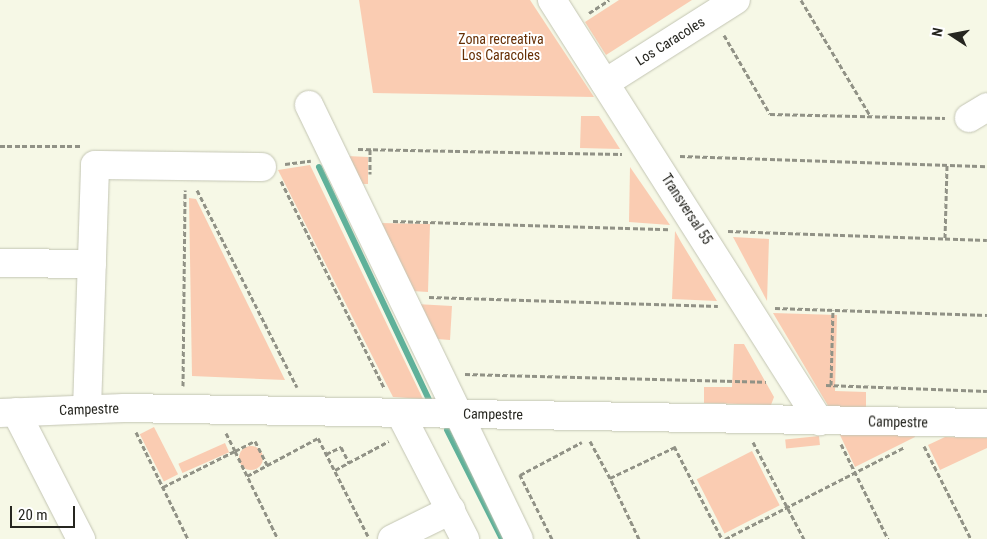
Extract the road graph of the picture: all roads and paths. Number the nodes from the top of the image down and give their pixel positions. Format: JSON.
{"nodes":[{"id":1,"x":552,"y":0,"type":"edge"},
{"id":2,"x":736,"y":0,"type":"edge"},
{"id":3,"x":801,"y":0,"type":"edge"},
{"id":4,"x":712,"y":15,"type":"junction"},
{"id":5,"x":605,"y":83,"type":"junction"},
{"id":6,"x":309,"y":105,"type":"dead end"},
{"id":7,"x":978,"y":113,"type":"edge"},
{"id":8,"x":870,"y":117,"type":"junction"},
{"id":9,"x":0,"y":146,"type":"edge"},
{"id":10,"x":640,"y":154,"type":"junction"},
{"id":11,"x":95,"y":165,"type":"junction"},
{"id":12,"x":947,"y":165,"type":"junction"},
{"id":13,"x":185,"y":166,"type":"junction"},
{"id":14,"x":987,"y":166,"type":"edge"},
{"id":15,"x":270,"y":171,"type":"joint"},
{"id":16,"x":371,"y":185,"type":"dead end"},
{"id":17,"x":671,"y":220,"type":"dead end"},
{"id":18,"x":381,"y":221,"type":"dead end"},
{"id":19,"x":720,"y":231,"type":"dead end"},
{"id":20,"x":945,"y":238,"type":"junction"},
{"id":21,"x":987,"y":240,"type":"edge"},
{"id":22,"x":0,"y":263,"type":"edge"},
{"id":23,"x":92,"y":264,"type":"junction"},
{"id":24,"x":419,"y":297,"type":"dead end"},
{"id":25,"x":720,"y":298,"type":"dead end"},
{"id":26,"x":764,"y":307,"type":"dead end"},
{"id":27,"x":834,"y":310,"type":"junction"},
{"id":28,"x":987,"y":315,"type":"edge"},
{"id":29,"x":461,"y":374,"type":"dead end"},
{"id":30,"x":762,"y":374,"type":"dead end"},
{"id":31,"x":821,"y":385,"type":"dead end"},
{"id":32,"x":831,"y":385,"type":"junction"},
{"id":33,"x":987,"y":391,"type":"edge"},
{"id":34,"x":124,"y":408,"type":"junction"},
{"id":35,"x":87,"y":409,"type":"junction"},
{"id":36,"x":183,"y":409,"type":"junction"},
{"id":37,"x":310,"y":412,"type":"junction"},
{"id":38,"x":8,"y":413,"type":"edge"},
{"id":39,"x":455,"y":413,"type":"junction"},
{"id":40,"x":660,"y":418,"type":"junction"},
{"id":41,"x":402,"y":419,"type":"junction"},
{"id":42,"x":740,"y":419,"type":"junction"},
{"id":43,"x":824,"y":421,"type":"junction"},
{"id":44,"x":987,"y":423,"type":"edge"},
{"id":45,"x":917,"y":430,"type":"junction"},
{"id":46,"x":675,"y":447,"type":"junction"},
{"id":47,"x":235,"y":451,"type":"junction"},
{"id":48,"x":326,"y":454,"type":"junction"},
{"id":49,"x":349,"y":463,"type":"junction"},
{"id":50,"x":268,"y":465,"type":"junction"},
{"id":51,"x":335,"y":470,"type":"junction"},
{"id":52,"x":855,"y":472,"type":"junction"},
{"id":53,"x":246,"y":476,"type":"junction"},
{"id":54,"x":610,"y":478,"type":"junction"},
{"id":55,"x":163,"y":487,"type":"junction"},
{"id":56,"x":788,"y":507,"type":"junction"},
{"id":57,"x":451,"y":510,"type":"junction"},
{"id":58,"x":82,"y":539,"type":"edge"},
{"id":59,"x":188,"y":539,"type":"edge"},
{"id":60,"x":278,"y":539,"type":"edge"},
{"id":61,"x":369,"y":539,"type":"edge"},
{"id":62,"x":392,"y":539,"type":"edge"},
{"id":63,"x":466,"y":539,"type":"edge"},
{"id":64,"x":519,"y":539,"type":"edge"},
{"id":65,"x":552,"y":539,"type":"edge"},
{"id":66,"x":639,"y":539,"type":"edge"},
{"id":67,"x":724,"y":539,"type":"edge"},
{"id":68,"x":804,"y":539,"type":"edge"},
{"id":69,"x":888,"y":539,"type":"edge"},
{"id":70,"x":971,"y":539,"type":"edge"}],
"edges":[{"from":1,"to":5,"type":"street","name":"Transversal 55"},
{"from":2,"to":4,"type":"street","name":"Los Caracoles"},
{"from":3,"to":8,"type":"path"},
{"from":4,"to":5,"type":"street","name":"Los Caracoles"},
{"from":4,"to":8,"type":"path"},
{"from":5,"to":10,"type":"street","name":"Transversal 55"},
{"from":6,"to":39,"type":"street"},
{"from":7,"to":8,"type":"path"},
{"from":9,"to":11,"type":"path"},
{"from":10,"to":12,"type":"path"},
{"from":10,"to":16,"type":"path"},
{"from":10,"to":43,"type":"street","name":"Transversal 55"},
{"from":11,"to":13,"type":"street"},
{"from":11,"to":23,"type":"street"},
{"from":12,"to":14,"type":"path"},
{"from":12,"to":20,"type":"path"},
{"from":13,"to":15,"type":"street"},
{"from":13,"to":36,"type":"path"},
{"from":13,"to":37,"type":"path"},
{"from":15,"to":41,"type":"path"},
{"from":17,"to":18,"type":"path"},
{"from":19,"to":20,"type":"path"},
{"from":20,"to":21,"type":"path"},
{"from":22,"to":23,"type":"street"},
{"from":23,"to":35,"type":"street"},
{"from":24,"to":25,"type":"path"},
{"from":26,"to":27,"type":"path"},
{"from":27,"to":28,"type":"path"},
{"from":27,"to":32,"type":"path"},
{"from":29,"to":30,"type":"path"},
{"from":31,"to":32,"type":"path"},
{"from":32,"to":33,"type":"path"},
{"from":34,"to":35,"type":"street","name":"Campestre"},
{"from":34,"to":36,"type":"street","name":"Campestre"},
{"from":34,"to":55,"type":"path"},
{"from":35,"to":38,"type":"street","name":"Campestre"},
{"from":36,"to":37,"type":"street","name":"Campestre"},
{"from":37,"to":41,"type":"street","name":"Campestre"},
{"from":38,"to":58,"type":"street"},
{"from":39,"to":40,"type":"street","name":"Campestre"},
{"from":39,"to":41,"type":"street","name":"Campestre"},
{"from":39,"to":64,"type":"street"},
{"from":40,"to":42,"type":"street","name":"Campestre"},
{"from":40,"to":46,"type":"path"},
{"from":41,"to":49,"type":"path"},
{"from":41,"to":57,"type":"street"},
{"from":42,"to":43,"type":"street","name":"Campestre"},
{"from":42,"to":56,"type":"path"},
{"from":43,"to":45,"type":"street","name":"Campestre"},
{"from":43,"to":52,"type":"path"},
{"from":44,"to":45,"type":"street","name":"Campestre"},
{"from":45,"to":52,"type":"path"},
{"from":45,"to":70,"type":"path"},
{"from":46,"to":54,"type":"path"},
{"from":46,"to":67,"type":"path"},
{"from":47,"to":50,"type":"path"},
{"from":47,"to":53,"type":"path"},
{"from":47,"to":55,"type":"path"},
{"from":48,"to":49,"type":"path"},
{"from":48,"to":50,"type":"path"},
{"from":48,"to":51,"type":"path"},
{"from":49,"to":51,"type":"path"},
{"from":50,"to":53,"type":"path"},
{"from":51,"to":61,"type":"path"},
{"from":52,"to":56,"type":"path"},
{"from":52,"to":69,"type":"path"},
{"from":53,"to":60,"type":"path"},
{"from":54,"to":65,"type":"path"},
{"from":54,"to":66,"type":"path"},
{"from":55,"to":59,"type":"path"},
{"from":56,"to":67,"type":"path"},
{"from":56,"to":68,"type":"path"},
{"from":57,"to":62,"type":"street"},
{"from":57,"to":63,"type":"street"}]}
